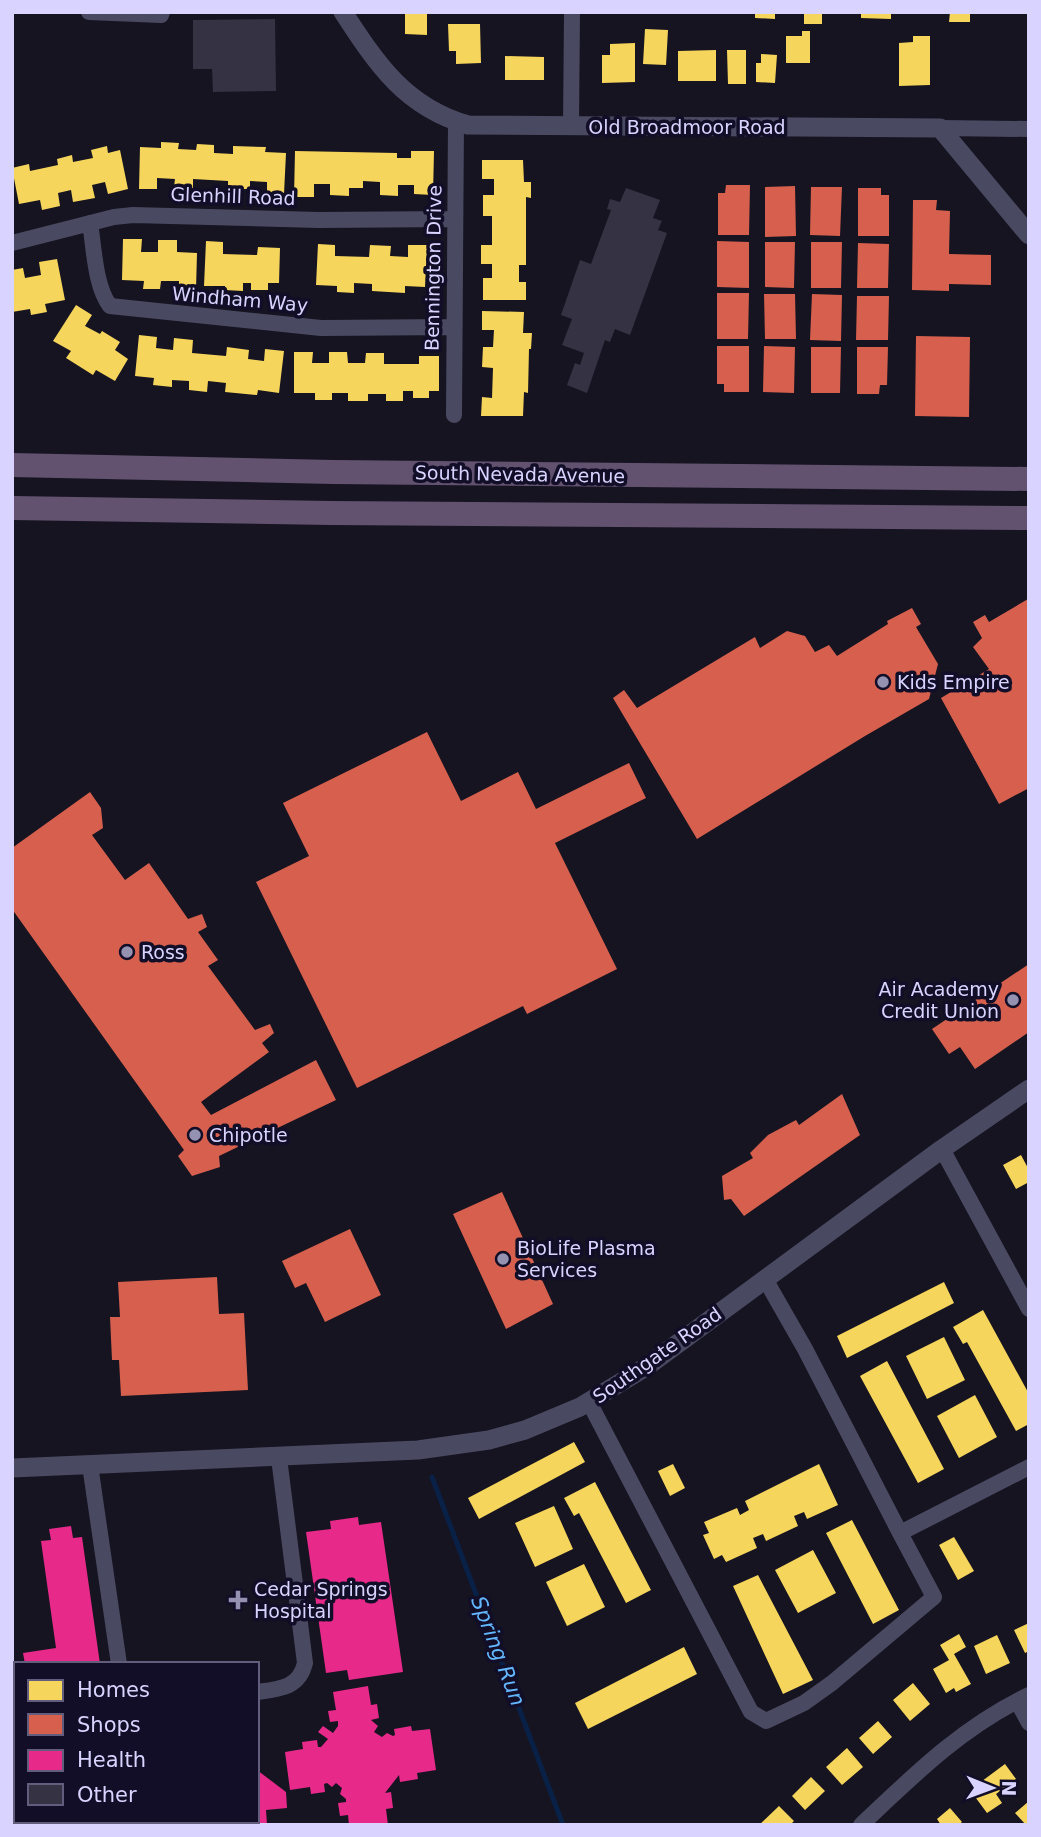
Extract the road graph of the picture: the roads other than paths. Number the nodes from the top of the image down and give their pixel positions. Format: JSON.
{"nodes":[{"id":1,"x":89,"y":12,"type":"edge"},
{"id":2,"x":162,"y":12,"type":"edge"},
{"id":3,"x":343,"y":12,"type":"edge"},
{"id":4,"x":572,"y":12,"type":"edge"},
{"id":5,"x":456,"y":121,"type":"junction"},
{"id":6,"x":571,"y":127,"type":"junction"},
{"id":7,"x":940,"y":128,"type":"junction"},
{"id":8,"x":1029,"y":129,"type":"edge"},
{"id":9,"x":455,"y":219,"type":"junction"},
{"id":10,"x":90,"y":223,"type":"junction"},
{"id":11,"x":1029,"y":235,"type":"edge"},
{"id":12,"x":12,"y":243,"type":"edge"},
{"id":13,"x":453,"y":327,"type":"junction"},
{"id":14,"x":454,"y":415,"type":"dead end"},
{"id":15,"x":12,"y":466,"type":"edge"},
{"id":16,"x":1029,"y":479,"type":"edge"},
{"id":17,"x":12,"y":509,"type":"edge"},
{"id":18,"x":1029,"y":518,"type":"edge"},
{"id":19,"x":1029,"y":1089,"type":"edge"},
{"id":20,"x":942,"y":1149,"type":"junction"},
{"id":21,"x":765,"y":1279,"type":"junction"},
{"id":22,"x":1029,"y":1309,"type":"edge"},
{"id":23,"x":589,"y":1402,"type":"junction"},
{"id":24,"x":279,"y":1458,"type":"junction"},
{"id":25,"x":90,"y":1465,"type":"junction"},
{"id":26,"x":1029,"y":1467,"type":"edge"},
{"id":27,"x":12,"y":1468,"type":"edge"},
{"id":28,"x":900,"y":1533,"type":"junction"},
{"id":29,"x":119,"y":1662,"type":"edge"},
{"id":30,"x":259,"y":1692,"type":"edge"},
{"id":31,"x":1023,"y":1698,"type":"edge"},
{"id":32,"x":1029,"y":1723,"type":"edge"},
{"id":33,"x":861,"y":1825,"type":"edge"}],
"edges":[{"from":1,"to":2,"type":"street"},
{"from":3,"to":5,"type":"street","name":"Old Broadmoor Road"},
{"from":4,"to":6,"type":"street"},
{"from":5,"to":6,"type":"street","name":"Old Broadmoor Road"},
{"from":5,"to":9,"type":"street","name":"Bennington Drive"},
{"from":6,"to":7,"type":"street","name":"Old Broadmoor Road"},
{"from":7,"to":8,"type":"street"},
{"from":7,"to":11,"type":"street"},
{"from":9,"to":10,"type":"street","name":"Glenhill Road"},
{"from":9,"to":13,"type":"street","name":"Bennington Drive"},
{"from":10,"to":12,"type":"street","name":"Glenhill Road"},
{"from":10,"to":13,"type":"street","name":"Windham Way"},
{"from":13,"to":14,"type":"street","name":"Bennington Drive"},
{"from":15,"to":16,"type":"highway","name":"South Nevada Avenue"},
{"from":17,"to":18,"type":"highway","name":"South Nevada Avenue"},
{"from":19,"to":20,"type":"street","name":"Southgate Road"},
{"from":20,"to":21,"type":"street","name":"Southgate Road"},
{"from":20,"to":22,"type":"street"},
{"from":21,"to":23,"type":"street","name":"Southgate Road"},
{"from":21,"to":28,"type":"street"},
{"from":23,"to":24,"type":"street","name":"Southgate Road"},
{"from":23,"to":28,"type":"street"},
{"from":24,"to":25,"type":"street","name":"Southgate Road"},
{"from":24,"to":30,"type":"street"},
{"from":25,"to":27,"type":"street","name":"Southgate Road"},
{"from":25,"to":29,"type":"street"},
{"from":26,"to":28,"type":"street"},
{"from":31,"to":32,"type":"street"},
{"from":31,"to":33,"type":"street"}]}
